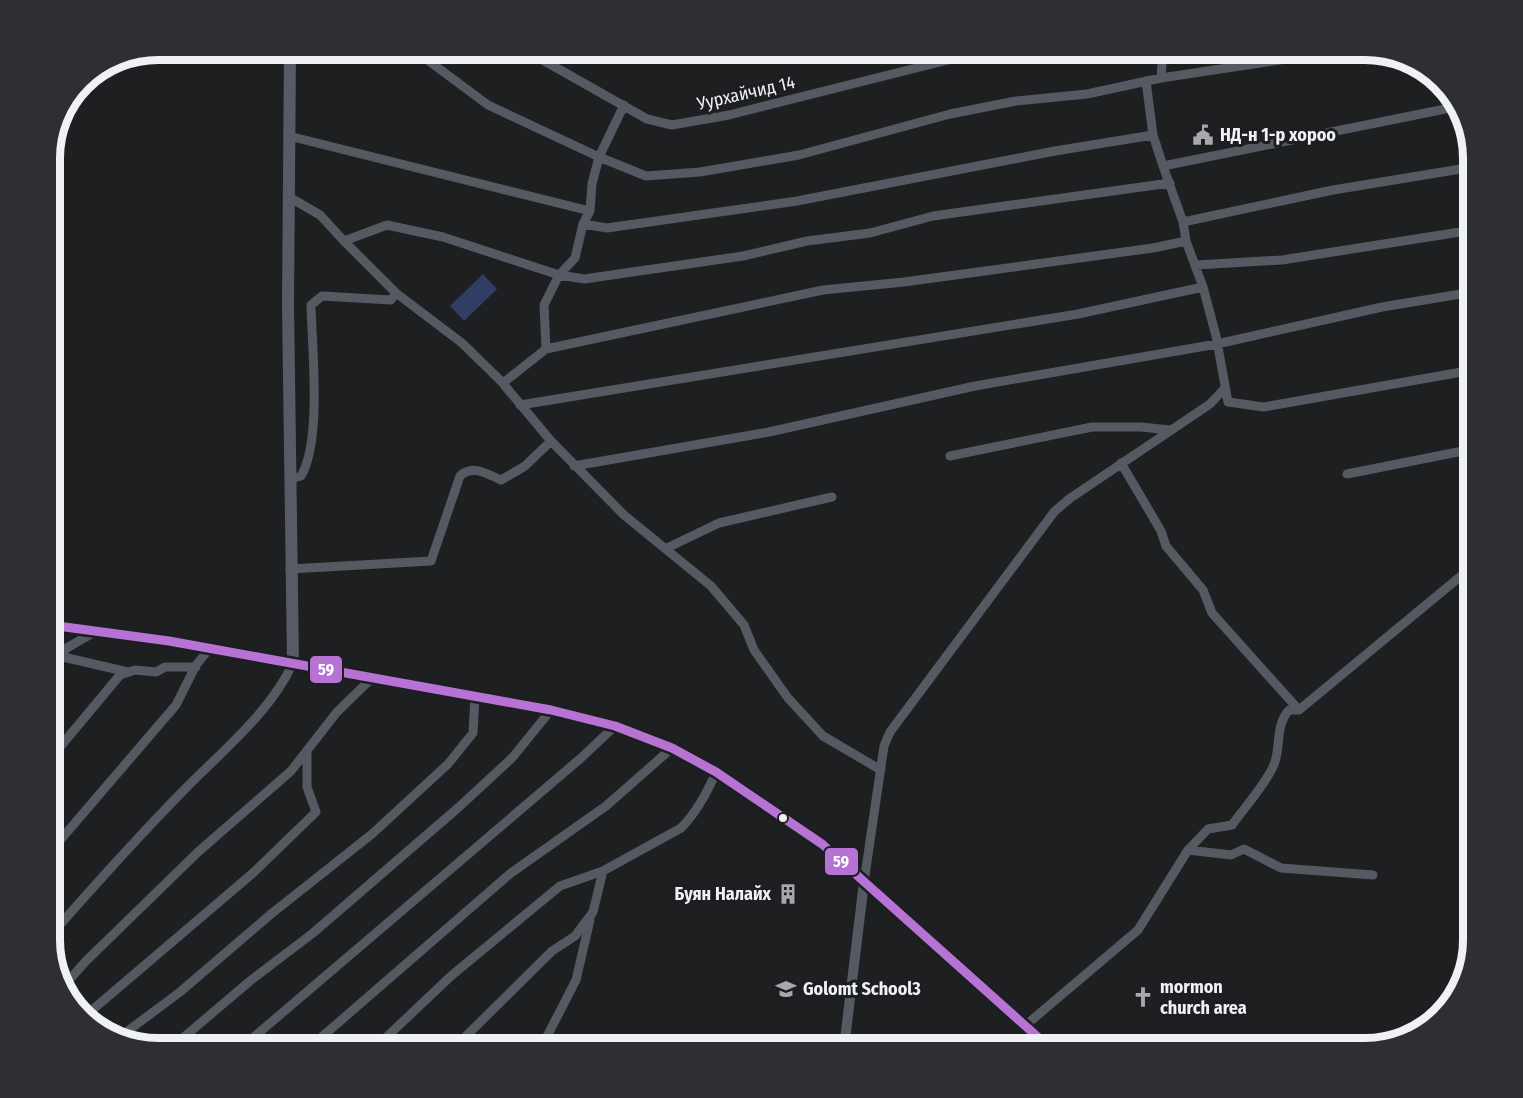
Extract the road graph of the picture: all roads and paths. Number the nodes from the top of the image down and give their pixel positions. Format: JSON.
{"nodes":[{"id":1,"x":290,"y":60,"type":"edge"},
{"id":2,"x":427,"y":60,"type":"edge"},
{"id":3,"x":543,"y":60,"type":"edge"},
{"id":4,"x":948,"y":60,"type":"edge"},
{"id":5,"x":1162,"y":60,"type":"edge"},
{"id":6,"x":1280,"y":60,"type":"edge"},
{"id":7,"x":1161,"y":78,"type":"junction"},
{"id":8,"x":1146,"y":81,"type":"junction"},
{"id":9,"x":624,"y":105,"type":"junction"},
{"id":10,"x":1449,"y":108,"type":"edge"},
{"id":11,"x":1153,"y":135,"type":"junction"},
{"id":12,"x":289,"y":136,"type":"junction"},
{"id":13,"x":599,"y":157,"type":"junction"},
{"id":14,"x":1163,"y":166,"type":"junction"},
{"id":15,"x":1463,"y":168,"type":"edge"},
{"id":16,"x":1170,"y":183,"type":"junction"},
{"id":17,"x":289,"y":197,"type":"junction"},
{"id":18,"x":590,"y":211,"type":"junction"},
{"id":19,"x":1183,"y":222,"type":"junction"},
{"id":20,"x":583,"y":224,"type":"junction"},
{"id":21,"x":1463,"y":232,"type":"edge"},
{"id":22,"x":344,"y":240,"type":"junction"},
{"id":23,"x":1186,"y":241,"type":"junction"},
{"id":24,"x":1196,"y":265,"type":"junction"},
{"id":25,"x":559,"y":276,"type":"junction"},
{"id":26,"x":1203,"y":287,"type":"junction"},
{"id":27,"x":396,"y":293,"type":"junction"},
{"id":28,"x":1463,"y":294,"type":"edge"},
{"id":29,"x":1217,"y":344,"type":"junction"},
{"id":30,"x":546,"y":349,"type":"junction"},
{"id":31,"x":1463,"y":371,"type":"edge"},
{"id":32,"x":503,"y":383,"type":"junction"},
{"id":33,"x":1225,"y":388,"type":"junction"},
{"id":34,"x":520,"y":405,"type":"junction"},
{"id":35,"x":1170,"y":430,"type":"junction"},
{"id":36,"x":551,"y":441,"type":"junction"},
{"id":37,"x":1463,"y":451,"type":"edge"},
{"id":38,"x":950,"y":456,"type":"dead end"},
{"id":39,"x":1120,"y":463,"type":"junction"},
{"id":40,"x":574,"y":466,"type":"junction"},
{"id":41,"x":1347,"y":474,"type":"dead end"},
{"id":42,"x":290,"y":478,"type":"junction"},
{"id":43,"x":832,"y":497,"type":"dead end"},
{"id":44,"x":667,"y":548,"type":"junction"},
{"id":45,"x":290,"y":569,"type":"junction"},
{"id":46,"x":1463,"y":574,"type":"edge"},
{"id":47,"x":60,"y":626,"type":"edge"},
{"id":48,"x":96,"y":631,"type":"junction"},
{"id":49,"x":210,"y":648,"type":"junction"},
{"id":50,"x":63,"y":657,"type":"joint"},
{"id":51,"x":293,"y":663,"type":"junction"},
{"id":52,"x":195,"y":667,"type":"junction"},
{"id":53,"x":128,"y":672,"type":"junction"},
{"id":54,"x":372,"y":678,"type":"junction"},
{"id":55,"x":475,"y":696,"type":"junction"},
{"id":56,"x":550,"y":710,"type":"junction"},
{"id":57,"x":1299,"y":710,"type":"junction"},
{"id":58,"x":615,"y":726,"type":"junction"},
{"id":59,"x":60,"y":747,"type":"edge"},
{"id":60,"x":672,"y":748,"type":"junction"},
{"id":61,"x":307,"y":752,"type":"junction"},
{"id":62,"x":881,"y":770,"type":"junction"},
{"id":63,"x":716,"y":772,"type":"junction"},
{"id":64,"x":60,"y":840,"type":"edge"},
{"id":65,"x":1188,"y":850,"type":"junction"},
{"id":66,"x":603,"y":871,"type":"junction"},
{"id":67,"x":1373,"y":875,"type":"dead end"},
{"id":68,"x":864,"y":882,"type":"junction"},
{"id":69,"x":592,"y":912,"type":"junction"},
{"id":70,"x":60,"y":925,"type":"edge"},
{"id":71,"x":68,"y":981,"type":"edge"},
{"id":72,"x":91,"y":1011,"type":"edge"},
{"id":73,"x":1026,"y":1025,"type":"junction"},
{"id":74,"x":125,"y":1033,"type":"edge"},
{"id":75,"x":183,"y":1038,"type":"edge"},
{"id":76,"x":253,"y":1038,"type":"edge"},
{"id":77,"x":321,"y":1038,"type":"edge"},
{"id":78,"x":386,"y":1038,"type":"edge"},
{"id":79,"x":464,"y":1038,"type":"edge"},
{"id":80,"x":547,"y":1038,"type":"edge"},
{"id":81,"x":845,"y":1038,"type":"edge"},
{"id":82,"x":1040,"y":1038,"type":"edge"}],
"edges":[{"from":1,"to":12,"type":"main road"},
{"from":2,"to":13,"type":"street"},
{"from":3,"to":9,"type":"street","name":"Уурхайчид 14"},
{"from":4,"to":9,"type":"street","name":"Уурхайчид 14"},
{"from":5,"to":7,"type":"street"},
{"from":6,"to":7,"type":"street"},
{"from":7,"to":8,"type":"street"},
{"from":8,"to":11,"type":"street"},
{"from":8,"to":13,"type":"street"},
{"from":9,"to":13,"type":"street"},
{"from":10,"to":14,"type":"street"},
{"from":11,"to":14,"type":"street"},
{"from":11,"to":20,"type":"street"},
{"from":12,"to":17,"type":"main road"},
{"from":12,"to":18,"type":"street"},
{"from":13,"to":18,"type":"street"},
{"from":14,"to":16,"type":"street"},
{"from":15,"to":19,"type":"street"},
{"from":16,"to":19,"type":"street"},
{"from":16,"to":25,"type":"street"},
{"from":17,"to":22,"type":"street"},
{"from":17,"to":42,"type":"main road"},
{"from":18,"to":20,"type":"street"},
{"from":19,"to":23,"type":"street"},
{"from":20,"to":25,"type":"street"},
{"from":21,"to":24,"type":"street"},
{"from":22,"to":25,"type":"street"},
{"from":22,"to":27,"type":"street"},
{"from":23,"to":24,"type":"street"},
{"from":23,"to":30,"type":"street"},
{"from":24,"to":26,"type":"street"},
{"from":25,"to":30,"type":"street"},
{"from":26,"to":29,"type":"street"},
{"from":26,"to":34,"type":"street"},
{"from":27,"to":32,"type":"street"},
{"from":27,"to":42,"type":"street"},
{"from":28,"to":29,"type":"street"},
{"from":29,"to":33,"type":"street"},
{"from":29,"to":40,"type":"street"},
{"from":30,"to":32,"type":"street"},
{"from":31,"to":33,"type":"street"},
{"from":32,"to":34,"type":"street"},
{"from":33,"to":35,"type":"street"},
{"from":34,"to":36,"type":"street"},
{"from":35,"to":38,"type":"street"},
{"from":35,"to":39,"type":"street"},
{"from":36,"to":40,"type":"street"},
{"from":36,"to":45,"type":"street"},
{"from":37,"to":41,"type":"street"},
{"from":39,"to":57,"type":"street"},
{"from":39,"to":62,"type":"street"},
{"from":40,"to":44,"type":"street"},
{"from":42,"to":45,"type":"main road"},
{"from":43,"to":44,"type":"street"},
{"from":44,"to":62,"type":"street"},
{"from":45,"to":51,"type":"main road"},
{"from":46,"to":57,"type":"street"},
{"from":47,"to":48,"type":"main road"},
{"from":48,"to":49,"type":"main road"},
{"from":48,"to":50,"type":"street"},
{"from":49,"to":51,"type":"main road"},
{"from":49,"to":52,"type":"street"},
{"from":50,"to":53,"type":"street"},
{"from":51,"to":54,"type":"street"},
{"from":51,"to":70,"type":"street"},
{"from":52,"to":53,"type":"street"},
{"from":52,"to":64,"type":"street"},
{"from":53,"to":59,"type":"street"},
{"from":54,"to":55,"type":"street"},
{"from":54,"to":61,"type":"street"},
{"from":55,"to":56,"type":"street"},
{"from":55,"to":74,"type":"street"},
{"from":56,"to":58,"type":"street"},
{"from":56,"to":75,"type":"street"},
{"from":57,"to":65,"type":"street"},
{"from":58,"to":60,"type":"street"},
{"from":58,"to":76,"type":"street"},
{"from":60,"to":63,"type":"street"},
{"from":60,"to":77,"type":"street"},
{"from":61,"to":71,"type":"street"},
{"from":61,"to":72,"type":"street"},
{"from":62,"to":68,"type":"street"},
{"from":63,"to":66,"type":"street"},
{"from":63,"to":68,"type":"street"},
{"from":65,"to":67,"type":"street"},
{"from":65,"to":73,"type":"street"},
{"from":66,"to":69,"type":"street"},
{"from":66,"to":78,"type":"street"},
{"from":68,"to":73,"type":"street"},
{"from":68,"to":81,"type":"street"},
{"from":69,"to":79,"type":"street"},
{"from":69,"to":80,"type":"street"},
{"from":73,"to":82,"type":"street"}]}
